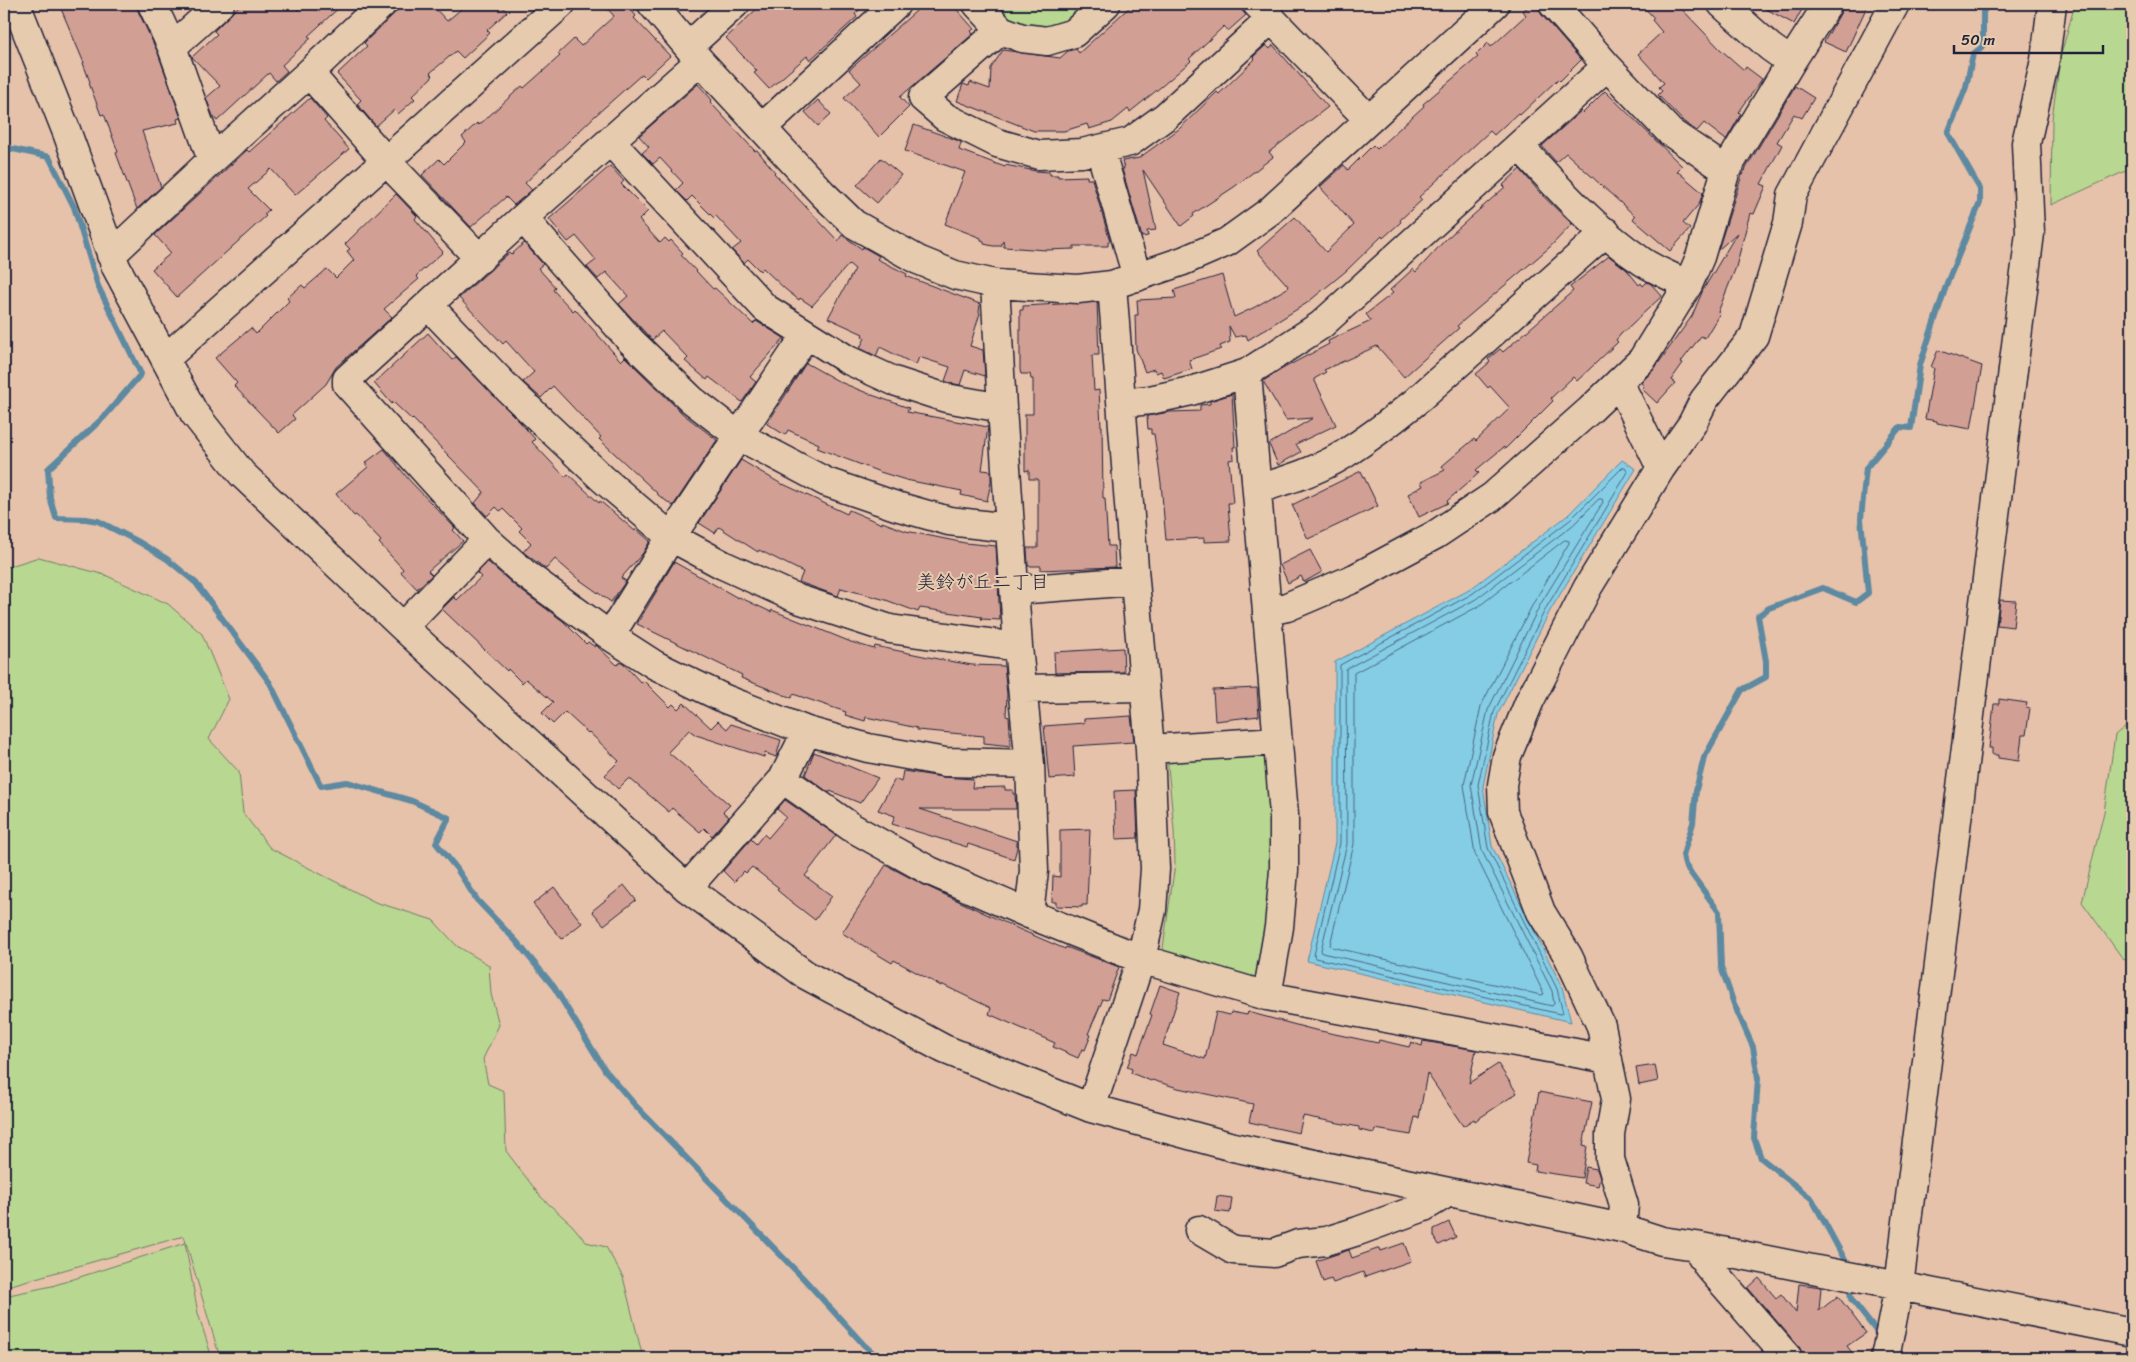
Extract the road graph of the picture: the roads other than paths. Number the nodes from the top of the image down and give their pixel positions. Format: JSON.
{"nodes":[{"id":1,"x":16,"y":4,"type":"edge"},
{"id":2,"x":152,"y":4,"type":"edge"},
{"id":3,"x":220,"y":4,"type":"edge"},
{"id":4,"x":382,"y":4,"type":"edge"},
{"id":5,"x":561,"y":4,"type":"edge"},
{"id":6,"x":652,"y":4,"type":"edge"},
{"id":7,"x":735,"y":4,"type":"edge"},
{"id":8,"x":896,"y":4,"type":"edge"},
{"id":9,"x":977,"y":4,"type":"edge"},
{"id":10,"x":1106,"y":4,"type":"edge"},
{"id":11,"x":1495,"y":4,"type":"edge"},
{"id":12,"x":1553,"y":4,"type":"edge"},
{"id":13,"x":1722,"y":4,"type":"edge"},
{"id":14,"x":1828,"y":4,"type":"edge"},
{"id":15,"x":1895,"y":4,"type":"edge"},
{"id":16,"x":2052,"y":4,"type":"edge"},
{"id":17,"x":1264,"y":11,"type":"edge"},
{"id":18,"x":1001,"y":30,"type":"junction"},
{"id":19,"x":172,"y":47,"type":"junction"},
{"id":20,"x":694,"y":54,"type":"junction"},
{"id":21,"x":1790,"y":62,"type":"junction"},
{"id":22,"x":1608,"y":66,"type":"junction"},
{"id":23,"x":309,"y":73,"type":"junction"},
{"id":24,"x":1369,"y":120,"type":"junction"},
{"id":25,"x":763,"y":128,"type":"junction"},
{"id":26,"x":610,"y":141,"type":"junction"},
{"id":27,"x":1520,"y":146,"type":"junction"},
{"id":28,"x":1100,"y":149,"type":"junction"},
{"id":29,"x":212,"y":160,"type":"junction"},
{"id":30,"x":386,"y":161,"type":"junction"},
{"id":31,"x":1726,"y":170,"type":"junction"},
{"id":32,"x":523,"y":218,"type":"junction"},
{"id":33,"x":1606,"y":232,"type":"junction"},
{"id":34,"x":111,"y":255,"type":"junction"},
{"id":35,"x":480,"y":259,"type":"junction"},
{"id":36,"x":1125,"y":281,"type":"junction"},
{"id":37,"x":995,"y":284,"type":"junction"},
{"id":38,"x":1688,"y":285,"type":"junction"},
{"id":39,"x":429,"y":306,"type":"junction"},
{"id":40,"x":806,"y":335,"type":"junction"},
{"id":41,"x":165,"y":359,"type":"junction"},
{"id":42,"x":1247,"y":373,"type":"junction"},
{"id":43,"x":1619,"y":382,"type":"junction"},
{"id":44,"x":1122,"y":403,"type":"junction"},
{"id":45,"x":1002,"y":408,"type":"junction"},
{"id":46,"x":739,"y":436,"type":"junction"},
{"id":47,"x":1661,"y":468,"type":"junction"},
{"id":48,"x":1258,"y":489,"type":"junction"},
{"id":49,"x":1009,"y":528,"type":"junction"},
{"id":50,"x":671,"y":537,"type":"junction"},
{"id":51,"x":488,"y":540,"type":"junction"},
{"id":52,"x":1135,"y":581,"type":"junction"},
{"id":53,"x":1016,"y":590,"type":"junction"},
{"id":54,"x":1268,"y":611,"type":"junction"},
{"id":55,"x":403,"y":627,"type":"junction"},
{"id":56,"x":610,"y":636,"type":"junction"},
{"id":57,"x":1018,"y":647,"type":"junction"},
{"id":58,"x":1144,"y":687,"type":"junction"},
{"id":59,"x":1022,"y":689,"type":"junction"},
{"id":60,"x":807,"y":731,"type":"junction"},
{"id":61,"x":1278,"y":741,"type":"junction"},
{"id":62,"x":1150,"y":749,"type":"junction"},
{"id":63,"x":1030,"y":764,"type":"junction"},
{"id":64,"x":783,"y":779,"type":"junction"},
{"id":65,"x":688,"y":888,"type":"junction"},
{"id":66,"x":1029,"y":914,"type":"junction"},
{"id":67,"x":1142,"y":959,"type":"junction"},
{"id":68,"x":1267,"y":996,"type":"junction"},
{"id":69,"x":1608,"y":1059,"type":"junction"},
{"id":70,"x":1091,"y":1108,"type":"junction"},
{"id":71,"x":1449,"y":1192,"type":"junction"},
{"id":72,"x":1622,"y":1228,"type":"junction"},
{"id":73,"x":1200,"y":1230,"type":"dead end"},
{"id":74,"x":1696,"y":1246,"type":"junction"},
{"id":75,"x":1899,"y":1286,"type":"junction"},
{"id":76,"x":2129,"y":1335,"type":"edge"},
{"id":77,"x":1788,"y":1358,"type":"edge"},
{"id":78,"x":1885,"y":1358,"type":"edge"}],
"edges":[{"from":1,"to":34,"type":"street"},
{"from":2,"to":19,"type":"street"},
{"from":3,"to":19,"type":"street"},
{"from":4,"to":23,"type":"street"},
{"from":5,"to":30,"type":"street"},
{"from":6,"to":20,"type":"street"},
{"from":7,"to":20,"type":"street"},
{"from":8,"to":25,"type":"street"},
{"from":9,"to":18,"type":"street"},
{"from":10,"to":18,"type":"street"},
{"from":11,"to":24,"type":"street"},
{"from":12,"to":22,"type":"street"},
{"from":13,"to":21,"type":"street"},
{"from":14,"to":21,"type":"street"},
{"from":15,"to":47,"type":"street"},
{"from":16,"to":75,"type":"street"},
{"from":17,"to":24,"type":"street"},
{"from":17,"to":28,"type":"street"},
{"from":18,"to":28,"type":"street"},
{"from":19,"to":29,"type":"street"},
{"from":20,"to":25,"type":"street"},
{"from":20,"to":26,"type":"street"},
{"from":21,"to":31,"type":"street"},
{"from":22,"to":27,"type":"street"},
{"from":22,"to":31,"type":"street"},
{"from":23,"to":29,"type":"street"},
{"from":23,"to":30,"type":"street"},
{"from":24,"to":36,"type":"street"},
{"from":25,"to":37,"type":"street"},
{"from":26,"to":32,"type":"street"},
{"from":26,"to":40,"type":"street"},
{"from":27,"to":33,"type":"street"},
{"from":27,"to":42,"type":"street"},
{"from":28,"to":36,"type":"street"},
{"from":29,"to":34,"type":"street"},
{"from":30,"to":35,"type":"street"},
{"from":30,"to":41,"type":"street"},
{"from":31,"to":38,"type":"street"},
{"from":32,"to":35,"type":"street"},
{"from":32,"to":46,"type":"street"},
{"from":33,"to":38,"type":"street"},
{"from":33,"to":48,"type":"street"},
{"from":34,"to":41,"type":"street"},
{"from":35,"to":39,"type":"street"},
{"from":36,"to":37,"type":"street"},
{"from":36,"to":44,"type":"street"},
{"from":37,"to":45,"type":"street"},
{"from":38,"to":43,"type":"street"},
{"from":39,"to":50,"type":"street"},
{"from":39,"to":51,"type":"street"},
{"from":40,"to":45,"type":"street"},
{"from":40,"to":46,"type":"street"},
{"from":41,"to":55,"type":"street"},
{"from":42,"to":44,"type":"street"},
{"from":42,"to":48,"type":"street"},
{"from":43,"to":47,"type":"street"},
{"from":43,"to":54,"type":"street"},
{"from":44,"to":52,"type":"street"},
{"from":45,"to":49,"type":"street"},
{"from":46,"to":49,"type":"street"},
{"from":46,"to":50,"type":"street"},
{"from":47,"to":69,"type":"street"},
{"from":48,"to":54,"type":"street"},
{"from":49,"to":53,"type":"street"},
{"from":50,"to":56,"type":"street"},
{"from":50,"to":57,"type":"street"},
{"from":51,"to":55,"type":"street"},
{"from":51,"to":56,"type":"street"},
{"from":52,"to":53,"type":"street"},
{"from":52,"to":58,"type":"street"},
{"from":53,"to":57,"type":"street"},
{"from":54,"to":61,"type":"street"},
{"from":55,"to":65,"type":"street"},
{"from":56,"to":60,"type":"street"},
{"from":57,"to":59,"type":"street"},
{"from":58,"to":59,"type":"street"},
{"from":58,"to":62,"type":"street"},
{"from":59,"to":63,"type":"street"},
{"from":60,"to":63,"type":"street"},
{"from":60,"to":64,"type":"street"},
{"from":61,"to":62,"type":"street"},
{"from":61,"to":68,"type":"street"},
{"from":62,"to":67,"type":"street"},
{"from":63,"to":66,"type":"street"},
{"from":64,"to":65,"type":"street"},
{"from":64,"to":66,"type":"street"},
{"from":65,"to":70,"type":"street"},
{"from":66,"to":67,"type":"street"},
{"from":67,"to":68,"type":"street"},
{"from":67,"to":70,"type":"street"},
{"from":68,"to":69,"type":"street"},
{"from":69,"to":72,"type":"street"},
{"from":70,"to":71,"type":"street"},
{"from":71,"to":72,"type":"street"},
{"from":71,"to":73,"type":"street"},
{"from":72,"to":74,"type":"street"},
{"from":74,"to":75,"type":"street"},
{"from":74,"to":77,"type":"street"},
{"from":75,"to":76,"type":"street"},
{"from":75,"to":78,"type":"street"}]}
